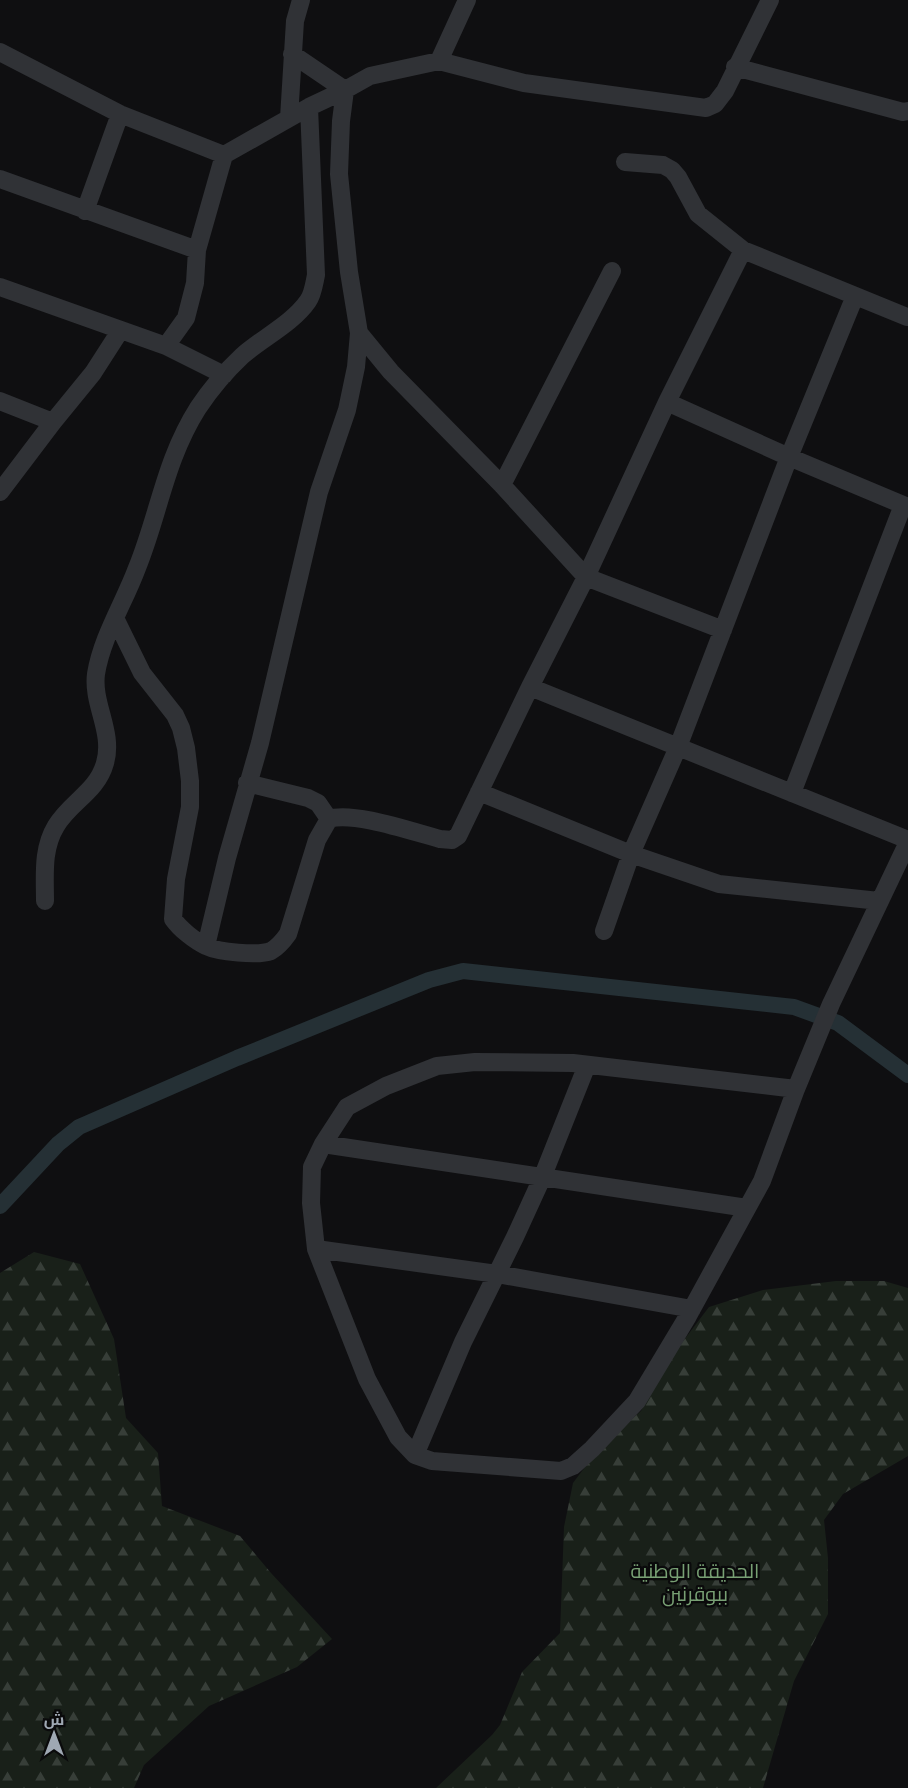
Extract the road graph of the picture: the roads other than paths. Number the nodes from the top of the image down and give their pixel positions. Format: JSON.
{"nodes":[{"id":1,"x":301,"y":0,"type":"edge"},
{"id":2,"x":467,"y":0,"type":"edge"},
{"id":3,"x":770,"y":0,"type":"edge"},
{"id":4,"x":0,"y":52,"type":"edge"},
{"id":5,"x":292,"y":54,"type":"junction"},
{"id":6,"x":439,"y":61,"type":"junction"},
{"id":7,"x":735,"y":67,"type":"junction"},
{"id":8,"x":345,"y":90,"type":"junction"},
{"id":9,"x":309,"y":107,"type":"junction"},
{"id":10,"x":908,"y":111,"type":"edge"},
{"id":11,"x":120,"y":114,"type":"junction"},
{"id":12,"x":289,"y":118,"type":"junction"},
{"id":13,"x":224,"y":155,"type":"junction"},
{"id":14,"x":625,"y":162,"type":"dead end"},
{"id":15,"x":0,"y":179,"type":"edge"},
{"id":16,"x":85,"y":211,"type":"junction"},
{"id":17,"x":743,"y":249,"type":"junction"},
{"id":18,"x":197,"y":250,"type":"junction"},
{"id":19,"x":612,"y":271,"type":"dead end"},
{"id":20,"x":0,"y":287,"type":"edge"},
{"id":21,"x":855,"y":296,"type":"junction"},
{"id":22,"x":907,"y":317,"type":"edge"},
{"id":23,"x":120,"y":331,"type":"junction"},
{"id":24,"x":359,"y":333,"type":"junction"},
{"id":25,"x":165,"y":346,"type":"junction"},
{"id":26,"x":225,"y":375,"type":"junction"},
{"id":27,"x":0,"y":401,"type":"edge"},
{"id":28,"x":667,"y":402,"type":"junction"},
{"id":29,"x":53,"y":422,"type":"junction"},
{"id":30,"x":789,"y":457,"type":"junction"},
{"id":31,"x":502,"y":485,"type":"junction"},
{"id":32,"x":0,"y":492,"type":"edge"},
{"id":33,"x":906,"y":506,"type":"edge"},
{"id":34,"x":586,"y":577,"type":"junction"},
{"id":35,"x":115,"y":618,"type":"junction"},
{"id":36,"x":723,"y":630,"type":"junction"},
{"id":37,"x":530,"y":687,"type":"junction"},
{"id":38,"x":678,"y":747,"type":"junction"},
{"id":39,"x":247,"y":783,"type":"junction"},
{"id":40,"x":479,"y":792,"type":"junction"},
{"id":41,"x":792,"y":793,"type":"junction"},
{"id":42,"x":329,"y":819,"type":"junction"},
{"id":43,"x":908,"y":841,"type":"edge"},
{"id":44,"x":631,"y":854,"type":"junction"},
{"id":45,"x":45,"y":901,"type":"dead end"},
{"id":46,"x":879,"y":901,"type":"junction"},
{"id":47,"x":604,"y":931,"type":"dead end"},
{"id":48,"x":207,"y":946,"type":"junction"},
{"id":49,"x":587,"y":1065,"type":"junction"},
{"id":50,"x":796,"y":1089,"type":"junction"},
{"id":51,"x":323,"y":1144,"type":"junction"},
{"id":52,"x":542,"y":1178,"type":"junction"},
{"id":53,"x":747,"y":1208,"type":"junction"},
{"id":54,"x":316,"y":1249,"type":"junction"},
{"id":55,"x":497,"y":1274,"type":"junction"},
{"id":56,"x":692,"y":1309,"type":"junction"},
{"id":57,"x":415,"y":1455,"type":"junction"}],
"edges":[{"from":1,"to":5,"type":"street"},
{"from":2,"to":6,"type":"street"},
{"from":3,"to":7,"type":"street"},
{"from":4,"to":11,"type":"street"},
{"from":5,"to":8,"type":"street"},
{"from":5,"to":12,"type":"street"},
{"from":6,"to":7,"type":"street"},
{"from":6,"to":8,"type":"street"},
{"from":7,"to":10,"type":"street"},
{"from":8,"to":9,"type":"street"},
{"from":8,"to":24,"type":"street"},
{"from":9,"to":12,"type":"street"},
{"from":9,"to":26,"type":"street"},
{"from":11,"to":13,"type":"street"},
{"from":11,"to":16,"type":"street"},
{"from":12,"to":13,"type":"street"},
{"from":13,"to":18,"type":"street"},
{"from":14,"to":17,"type":"street"},
{"from":15,"to":16,"type":"street"},
{"from":16,"to":18,"type":"street"},
{"from":17,"to":21,"type":"street"},
{"from":17,"to":28,"type":"street"},
{"from":18,"to":25,"type":"street"},
{"from":19,"to":31,"type":"street"},
{"from":20,"to":23,"type":"street"},
{"from":21,"to":22,"type":"street"},
{"from":21,"to":30,"type":"street"},
{"from":23,"to":25,"type":"street"},
{"from":23,"to":29,"type":"street"},
{"from":24,"to":31,"type":"street"},
{"from":24,"to":39,"type":"street"},
{"from":25,"to":26,"type":"street"},
{"from":26,"to":35,"type":"street"},
{"from":27,"to":29,"type":"street"},
{"from":28,"to":30,"type":"street"},
{"from":28,"to":34,"type":"street"},
{"from":29,"to":32,"type":"street"},
{"from":30,"to":33,"type":"street"},
{"from":30,"to":36,"type":"street"},
{"from":31,"to":34,"type":"street"},
{"from":33,"to":41,"type":"street"},
{"from":34,"to":36,"type":"street"},
{"from":34,"to":37,"type":"street"},
{"from":35,"to":45,"type":"street"},
{"from":35,"to":48,"type":"street"},
{"from":36,"to":38,"type":"street"},
{"from":37,"to":38,"type":"street"},
{"from":37,"to":40,"type":"street"},
{"from":38,"to":41,"type":"street"},
{"from":38,"to":44,"type":"street"},
{"from":39,"to":42,"type":"street"},
{"from":39,"to":48,"type":"street"},
{"from":40,"to":42,"type":"street"},
{"from":40,"to":44,"type":"street"},
{"from":41,"to":43,"type":"street"},
{"from":42,"to":48,"type":"street"},
{"from":43,"to":46,"type":"street"},
{"from":44,"to":46,"type":"street"},
{"from":44,"to":47,"type":"street"},
{"from":46,"to":50,"type":"street"},
{"from":49,"to":50,"type":"street"},
{"from":49,"to":51,"type":"street"},
{"from":49,"to":52,"type":"street"},
{"from":50,"to":53,"type":"street"},
{"from":51,"to":52,"type":"street"},
{"from":51,"to":54,"type":"street"},
{"from":52,"to":53,"type":"street"},
{"from":52,"to":55,"type":"street"},
{"from":53,"to":56,"type":"street"},
{"from":54,"to":55,"type":"street"},
{"from":54,"to":57,"type":"street"},
{"from":55,"to":56,"type":"street"},
{"from":55,"to":57,"type":"street"},
{"from":56,"to":57,"type":"street"}]}
